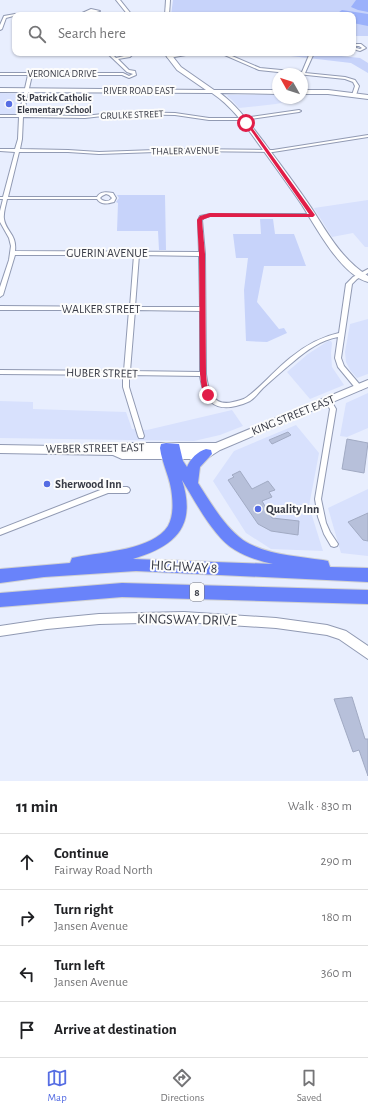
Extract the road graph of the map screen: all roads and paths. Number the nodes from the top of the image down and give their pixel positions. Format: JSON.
{"nodes":[{"id":1,"x":118,"y":0,"type":"edge"},
{"id":2,"x":168,"y":0,"type":"edge"},
{"id":3,"x":128,"y":12,"type":"edge"},
{"id":4,"x":167,"y":12,"type":"edge"},
{"id":5,"x":12,"y":16,"type":"edge"},
{"id":6,"x":0,"y":29,"type":"edge"},
{"id":7,"x":356,"y":45,"type":"edge"},
{"id":8,"x":356,"y":49,"type":"edge"},
{"id":9,"x":117,"y":56,"type":"edge"},
{"id":10,"x":129,"y":56,"type":"edge"},
{"id":11,"x":169,"y":56,"type":"edge"},
{"id":12,"x":229,"y":56,"type":"edge"},
{"id":13,"x":311,"y":56,"type":"edge"},
{"id":14,"x":114,"y":58,"type":"junction"},
{"id":15,"x":306,"y":68,"type":"edge"},
{"id":16,"x":272,"y":70,"type":"edge"},
{"id":17,"x":128,"y":71,"type":"junction"},
{"id":18,"x":0,"y":74,"type":"edge"},
{"id":19,"x":30,"y":74,"type":"junction"},
{"id":20,"x":123,"y":74,"type":"junction"},
{"id":21,"x":308,"y":74,"type":"edge"},
{"id":22,"x":0,"y":90,"type":"edge"},
{"id":23,"x":27,"y":90,"type":"junction"},
{"id":24,"x":214,"y":92,"type":"junction"},
{"id":25,"x":272,"y":92,"type":"edge"},
{"id":26,"x":308,"y":92,"type":"edge"},
{"id":27,"x":354,"y":95,"type":"junction"},
{"id":28,"x":368,"y":97,"type":"edge"},
{"id":29,"x":299,"y":111,"type":"dead end"},
{"id":30,"x":0,"y":116,"type":"edge"},
{"id":31,"x":21,"y":116,"type":"junction"},
{"id":32,"x":243,"y":119,"type":"junction"},
{"id":33,"x":368,"y":136,"type":"edge"},
{"id":34,"x":0,"y":150,"type":"edge"},
{"id":35,"x":18,"y":150,"type":"junction"},
{"id":36,"x":266,"y":151,"type":"junction"},
{"id":37,"x":0,"y":198,"type":"edge"},
{"id":38,"x":7,"y":198,"type":"junction"},
{"id":39,"x":98,"y":198,"type":"dead end"},
{"id":40,"x":313,"y":215,"type":"junction"},
{"id":41,"x":2,"y":226,"type":"edge"},
{"id":42,"x":13,"y":253,"type":"junction"},
{"id":43,"x":137,"y":254,"type":"junction"},
{"id":44,"x":202,"y":254,"type":"junction"},
{"id":45,"x":368,"y":271,"type":"edge"},
{"id":46,"x":360,"y":275,"type":"junction"},
{"id":47,"x":368,"y":280,"type":"edge"},
{"id":48,"x":0,"y":295,"type":"edge"},
{"id":49,"x":0,"y":308,"type":"edge"},
{"id":50,"x":132,"y":308,"type":"junction"},
{"id":51,"x":203,"y":309,"type":"junction"},
{"id":52,"x":341,"y":334,"type":"junction"},
{"id":53,"x":0,"y":372,"type":"edge"},
{"id":54,"x":127,"y":373,"type":"junction"},
{"id":55,"x":203,"y":374,"type":"junction"},
{"id":56,"x":368,"y":383,"type":"edge"},
{"id":57,"x":359,"y":388,"type":"junction"},
{"id":58,"x":328,"y":401,"type":"junction"},
{"id":59,"x":141,"y":436,"type":"dead end"},
{"id":60,"x":217,"y":447,"type":"junction"},
{"id":61,"x":0,"y":449,"type":"edge"},
{"id":62,"x":114,"y":450,"type":"joint"},
{"id":63,"x":171,"y":452,"type":"junction"},
{"id":64,"x":206,"y":454,"type":"junction"},
{"id":65,"x":191,"y":484,"type":"junction"},
{"id":66,"x":127,"y":490,"type":"dead end"},
{"id":67,"x":0,"y":532,"type":"edge"},
{"id":68,"x":334,"y":544,"type":"dead end"},
{"id":69,"x":44,"y":571,"type":"junction"},
{"id":70,"x":351,"y":574,"type":"junction"},
{"id":71,"x":368,"y":575,"type":"edge"},
{"id":72,"x":0,"y":576,"type":"edge"},
{"id":73,"x":365,"y":598,"type":"edge"},
{"id":74,"x":0,"y":600,"type":"edge"},
{"id":75,"x":0,"y":631,"type":"edge"},
{"id":76,"x":368,"y":653,"type":"edge"}],
"edges":[{"from":1,"to":3,"type":"street"},
{"from":2,"to":4,"type":"main road"},
{"from":5,"to":6,"type":"street"},
{"from":7,"to":8,"type":"street"},
{"from":9,"to":14,"type":"street"},
{"from":10,"to":14,"type":"street"},
{"from":11,"to":24,"type":"main road"},
{"from":12,"to":16,"type":"street"},
{"from":13,"to":15,"type":"street"},
{"from":14,"to":17,"type":"street"},
{"from":17,"to":20,"type":"street"},
{"from":17,"to":20,"type":"street","name":"VERONICA DRIVE"},
{"from":18,"to":19,"type":"street","name":"VERONICA DRIVE"},
{"from":19,"to":20,"type":"street","name":"VERONICA DRIVE"},
{"from":19,"to":23,"type":"street"},
{"from":21,"to":27,"type":"street"},
{"from":22,"to":23,"type":"main road","name":"RIVER ROAD EAST"},
{"from":23,"to":24,"type":"main road","name":"RIVER ROAD EAST"},
{"from":23,"to":31,"type":"street"},
{"from":24,"to":25,"type":"main road","name":"RIVER ROAD EAST"},
{"from":24,"to":32,"type":"main road"},
{"from":26,"to":27,"type":"main road"},
{"from":27,"to":28,"type":"main road"},
{"from":29,"to":32,"type":"street","name":"GRULKE STREET"},
{"from":30,"to":31,"type":"street","name":"GRULKE STREET"},
{"from":31,"to":32,"type":"street","name":"GRULKE STREET"},
{"from":31,"to":35,"type":"street"},
{"from":32,"to":36,"type":"main road"},
{"from":33,"to":36,"type":"street","name":"THALER AVENUE"},
{"from":34,"to":35,"type":"street","name":"THALER AVENUE"},
{"from":35,"to":36,"type":"street","name":"THALER AVENUE"},
{"from":35,"to":38,"type":"street"},
{"from":36,"to":40,"type":"main road"},
{"from":37,"to":38,"type":"street"},
{"from":38,"to":39,"type":"street"},
{"from":38,"to":41,"type":"street"},
{"from":40,"to":44,"type":"street"},
{"from":40,"to":46,"type":"main road"},
{"from":41,"to":42,"type":"street"},
{"from":42,"to":43,"type":"street","name":"GUERIN AVENUE"},
{"from":42,"to":48,"type":"street"},
{"from":43,"to":44,"type":"street","name":"GUERIN AVENUE"},
{"from":43,"to":50,"type":"street"},
{"from":44,"to":51,"type":"street"},
{"from":45,"to":46,"type":"street"},
{"from":46,"to":47,"type":"main road"},
{"from":46,"to":52,"type":"street"},
{"from":49,"to":50,"type":"street","name":"WALKER STREET"},
{"from":50,"to":51,"type":"street","name":"WALKER STREET"},
{"from":50,"to":54,"type":"street"},
{"from":51,"to":55,"type":"street"},
{"from":52,"to":55,"type":"street"},
{"from":52,"to":57,"type":"street"},
{"from":53,"to":54,"type":"street","name":"HUBER STREET"},
{"from":54,"to":55,"type":"street","name":"HUBER STREET"},
{"from":54,"to":59,"type":"street"},
{"from":56,"to":57,"type":"main road","name":"KING STREET EAST"},
{"from":57,"to":58,"type":"main road","name":"KING STREET EAST"},
{"from":58,"to":60,"type":"main road","name":"KING STREET EAST"},
{"from":58,"to":68,"type":"street"},
{"from":60,"to":63,"type":"main road","name":"KING STREET EAST"},
{"from":60,"to":64,"type":"main road","name":"KING STREET EAST"},
{"from":61,"to":62,"type":"main road","name":"WEBER STREET EAST"},
{"from":62,"to":63,"type":"main road","name":"KING STREET EAST"},
{"from":63,"to":64,"type":"main road","name":"KING STREET EAST"},
{"from":63,"to":65,"type":"highway"},
{"from":63,"to":69,"type":"highway"},
{"from":64,"to":65,"type":"highway"},
{"from":65,"to":70,"type":"highway"},
{"from":66,"to":67,"type":"street"},
{"from":69,"to":70,"type":"highway","name":"HIGHWAY 8","number":"8"},
{"from":69,"to":72,"type":"highway","name":"HIGHWAY 8","number":"8"},
{"from":70,"to":71,"type":"highway","name":"HIGHWAY 8","number":"8"},
{"from":73,"to":74,"type":"highway","name":"HIGHWAY 8","number":"8"},
{"from":75,"to":76,"type":"main road","name":"KINGSWAY DRIVE"}]}
